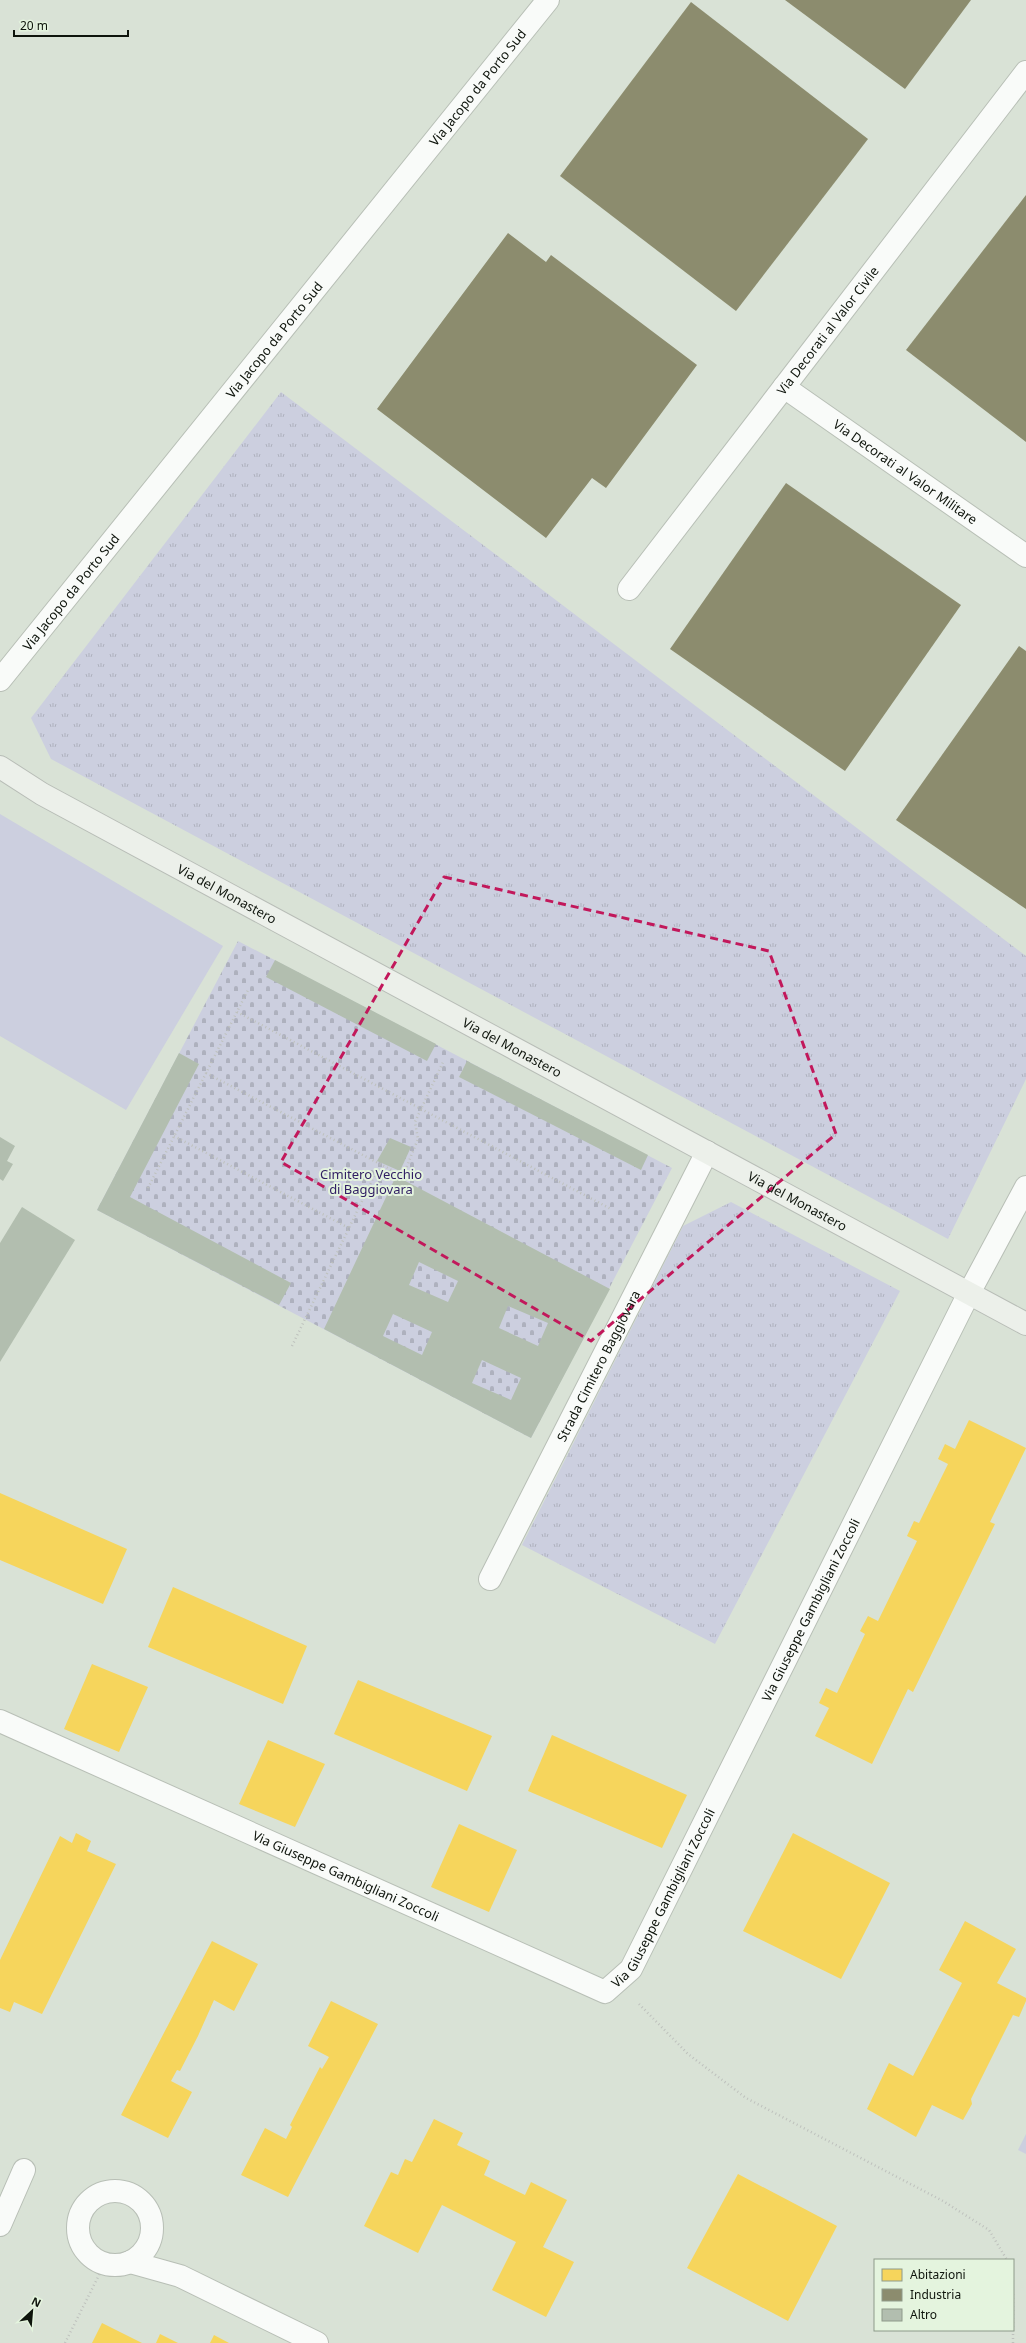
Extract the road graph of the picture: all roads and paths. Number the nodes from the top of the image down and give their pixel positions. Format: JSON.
{"nodes":[{"id":1,"x":548,"y":0,"type":"edge"},
{"id":2,"x":1026,"y":72,"type":"edge"},
{"id":3,"x":784,"y":387,"type":"junction"},
{"id":4,"x":1026,"y":556,"type":"edge"},
{"id":5,"x":629,"y":589,"type":"dead end"},
{"id":6,"x":0,"y":680,"type":"edge"},
{"id":7,"x":0,"y":767,"type":"edge"},
{"id":8,"x":249,"y":988,"type":"dead end"},
{"id":9,"x":237,"y":1012,"type":"junction"},
{"id":10,"x":444,"y":1060,"type":"dead end"},
{"id":11,"x":206,"y":1073,"type":"junction"},
{"id":12,"x":420,"y":1109,"type":"junction"},
{"id":13,"x":174,"y":1136,"type":"junction"},
{"id":14,"x":707,"y":1152,"type":"junction"},
{"id":15,"x":379,"y":1166,"type":"junction"},
{"id":16,"x":1026,"y":1187,"type":"edge"},
{"id":17,"x":148,"y":1188,"type":"dead end"},
{"id":18,"x":611,"y":1209,"type":"dead end"},
{"id":19,"x":349,"y":1228,"type":"junction"},
{"id":20,"x":969,"y":1293,"type":"junction"},
{"id":21,"x":1026,"y":1324,"type":"edge"},
{"id":22,"x":292,"y":1346,"type":"dead end"},
{"id":23,"x":490,"y":1578,"type":"dead end"},
{"id":24,"x":0,"y":1721,"type":"edge"},
{"id":25,"x":617,"y":1982,"type":"junction"},
{"id":26,"x":24,"y":2170,"type":"dead end"},
{"id":27,"x":0,"y":2225,"type":"edge"},
{"id":28,"x":152,"y":2237,"type":"junction"},
{"id":29,"x":1006,"y":2259,"type":"edge"},
{"id":30,"x":130,"y":2262,"type":"junction"},
{"id":31,"x":104,"y":2263,"type":"junction"},
{"id":32,"x":180,"y":2276,"type":"junction"},
{"id":33,"x":1013,"y":2331,"type":"edge"},
{"id":34,"x":65,"y":2343,"type":"edge"},
{"id":35,"x":317,"y":2343,"type":"edge"},
{"id":36,"x":1013,"y":2343,"type":"edge"}],
"edges":[{"from":1,"to":6,"type":"street","name":"Via Jacopo da Porto Sud"},
{"from":2,"to":3,"type":"street","name":"Via Decorati al Valor Civile"},
{"from":3,"to":4,"type":"street","name":"Via Decorati al Valor Militare"},
{"from":3,"to":5,"type":"street","name":"Via Decorati al Valor Civile"},
{"from":7,"to":14,"type":"main road","name":"Via del Monastero"},
{"from":8,"to":9,"type":"path"},
{"from":9,"to":11,"type":"path"},
{"from":9,"to":12,"type":"path"},
{"from":10,"to":12,"type":"path"},
{"from":11,"to":13,"type":"path"},
{"from":11,"to":15,"type":"path"},
{"from":12,"to":15,"type":"path"},
{"from":12,"to":18,"type":"path"},
{"from":13,"to":17,"type":"path"},
{"from":13,"to":19,"type":"path"},
{"from":14,"to":20,"type":"main road","name":"Via del Monastero"},
{"from":14,"to":23,"type":"street","name":"Strada Cimitero Baggiovara"},
{"from":15,"to":19,"type":"path"},
{"from":16,"to":20,"type":"street","name":"Via Giuseppe Gambigliani Zoccoli"},
{"from":19,"to":22,"type":"path"},
{"from":20,"to":21,"type":"main road","name":"Via del Monastero"},
{"from":20,"to":25,"type":"street","name":"Via Giuseppe Gambigliani Zoccoli"},
{"from":24,"to":25,"type":"street","name":"Via Giuseppe Gambigliani Zoccoli"},
{"from":25,"to":29,"type":"path"},
{"from":26,"to":27,"type":"street"},
{"from":28,"to":30,"type":"street"},
{"from":28,"to":31,"type":"street"},
{"from":28,"to":32,"type":"street"},
{"from":30,"to":31,"type":"street"},
{"from":30,"to":32,"type":"street"},
{"from":31,"to":34,"type":"path"},
{"from":32,"to":35,"type":"street"},
{"from":33,"to":36,"type":"path"}]}
